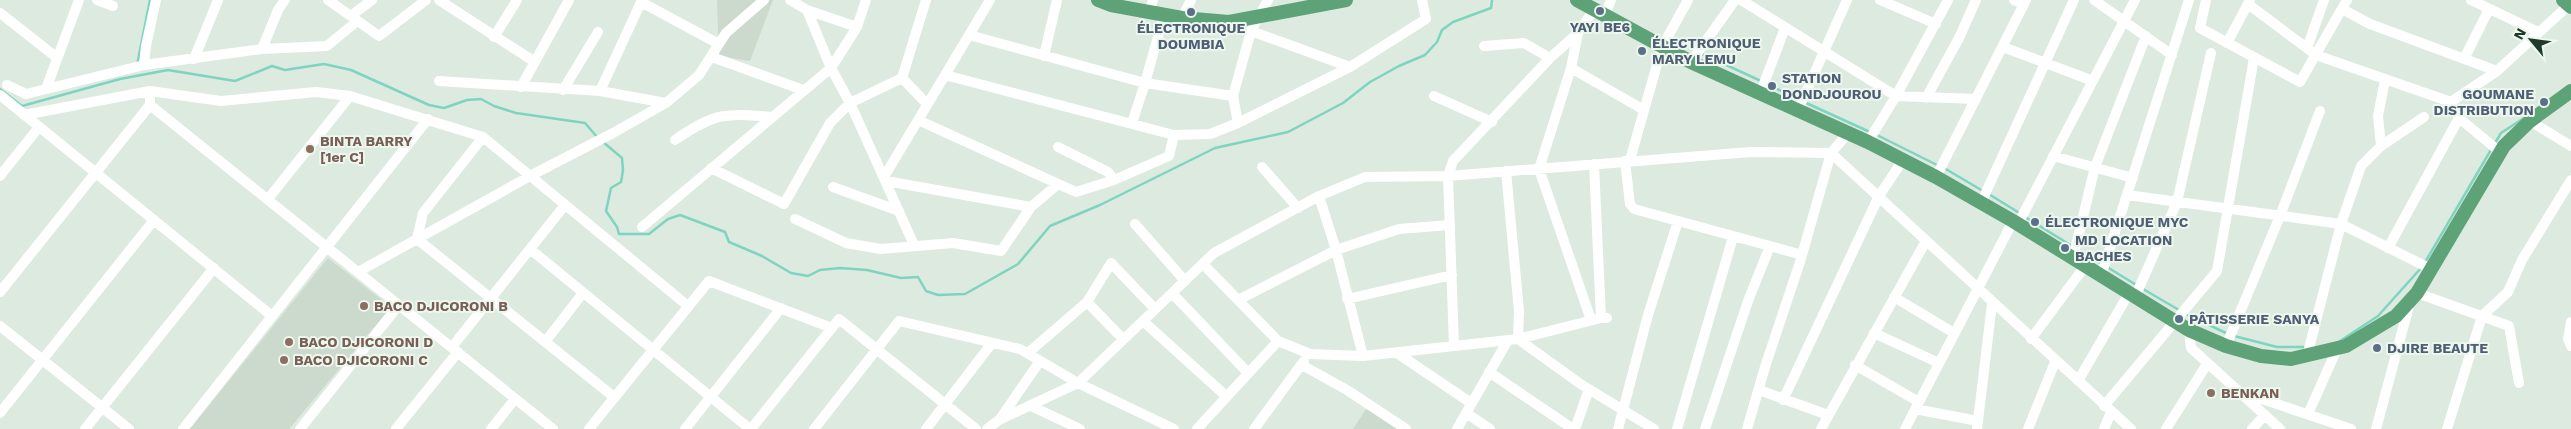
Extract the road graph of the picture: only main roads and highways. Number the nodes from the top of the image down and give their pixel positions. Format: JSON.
{"nodes":[{"id":1,"x":1098,"y":0,"type":"edge"},
{"id":2,"x":1344,"y":0,"type":"edge"},
{"id":3,"x":1576,"y":0,"type":"edge"},
{"id":4,"x":1151,"y":6,"type":"edge"},
{"id":5,"x":2570,"y":93,"type":"edge"}],
"edges":[{"from":1,"to":4,"type":"main road"},
{"from":2,"to":4,"type":"main road"},
{"from":3,"to":5,"type":"main road"}]}
